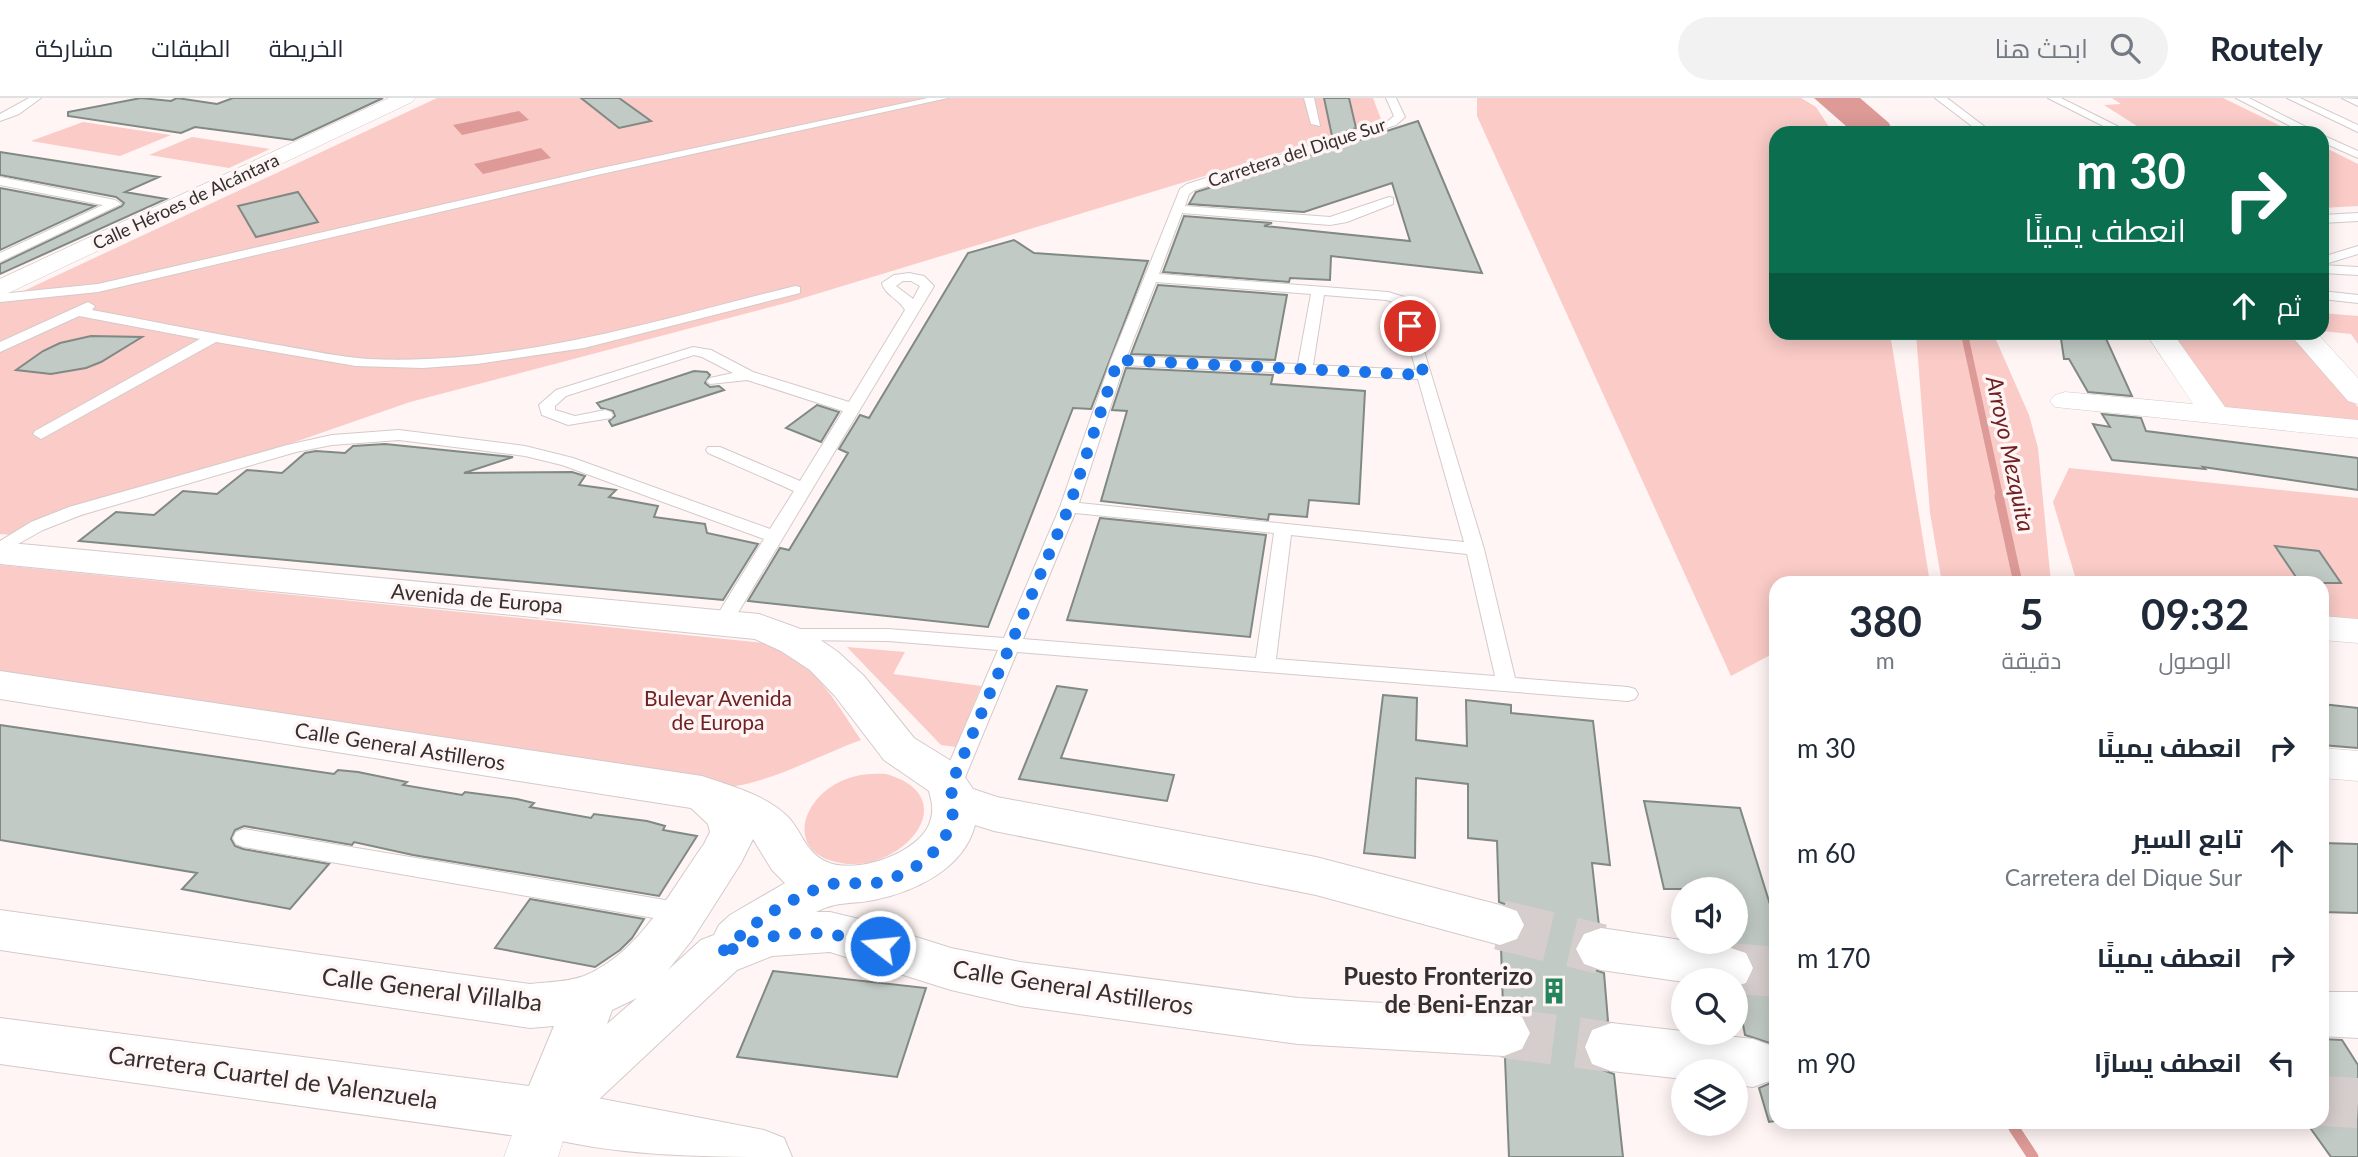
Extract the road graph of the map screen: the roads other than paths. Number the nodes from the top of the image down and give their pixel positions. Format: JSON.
{"nodes":[{"id":1,"x":36,"y":98,"type":"edge"},
{"id":2,"x":405,"y":98,"type":"edge"},
{"id":3,"x":417,"y":98,"type":"edge"},
{"id":4,"x":943,"y":98,"type":"edge"},
{"id":5,"x":1309,"y":98,"type":"edge"},
{"id":6,"x":1391,"y":98,"type":"edge"},
{"id":7,"x":1940,"y":98,"type":"edge"},
{"id":8,"x":2053,"y":98,"type":"edge"},
{"id":9,"x":2241,"y":98,"type":"edge"},
{"id":10,"x":2292,"y":98,"type":"edge"},
{"id":11,"x":2318,"y":98,"type":"edge"},
{"id":12,"x":2347,"y":98,"type":"edge"},
{"id":13,"x":906,"y":101,"type":"edge"},
{"id":14,"x":2358,"y":103,"type":"edge"},
{"id":15,"x":373,"y":116,"type":"junction"},
{"id":16,"x":2358,"y":116,"type":"edge"},
{"id":17,"x":0,"y":118,"type":"edge"},
{"id":18,"x":1316,"y":124,"type":"dead end"},
{"id":19,"x":1978,"y":126,"type":"edge"},
{"id":20,"x":2111,"y":126,"type":"edge"},
{"id":21,"x":2299,"y":126,"type":"edge"},
{"id":22,"x":2358,"y":130,"type":"edge"},
{"id":23,"x":2329,"y":141,"type":"edge"},
{"id":24,"x":2358,"y":155,"type":"edge"},
{"id":25,"x":0,"y":181,"type":"edge"},
{"id":26,"x":1389,"y":201,"type":"dead end"},
{"id":27,"x":1178,"y":209,"type":"junction"},
{"id":28,"x":2358,"y":217,"type":"edge"},
{"id":29,"x":2329,"y":219,"type":"edge"},
{"id":30,"x":2358,"y":250,"type":"edge"},
{"id":31,"x":0,"y":258,"type":"edge"},
{"id":32,"x":2329,"y":259,"type":"edge"},
{"id":33,"x":2329,"y":269,"type":"edge"},
{"id":34,"x":2358,"y":271,"type":"edge"},
{"id":35,"x":1149,"y":277,"type":"junction"},
{"id":36,"x":137,"y":278,"type":"junction"},
{"id":37,"x":0,"y":290,"type":"edge"},
{"id":38,"x":795,"y":290,"type":"dead end"},
{"id":39,"x":1318,"y":290,"type":"junction"},
{"id":40,"x":2329,"y":296,"type":"edge"},
{"id":41,"x":0,"y":298,"type":"edge"},
{"id":42,"x":2358,"y":299,"type":"edge"},
{"id":43,"x":912,"y":310,"type":"dead end"},
{"id":44,"x":77,"y":311,"type":"junction"},
{"id":45,"x":213,"y":338,"type":"junction"},
{"id":46,"x":2164,"y":340,"type":"edge"},
{"id":47,"x":2308,"y":340,"type":"edge"},
{"id":48,"x":0,"y":348,"type":"edge"},
{"id":49,"x":1118,"y":360,"type":"junction"},
{"id":50,"x":1305,"y":369,"type":"junction"},
{"id":51,"x":748,"y":375,"type":"junction"},
{"id":52,"x":1424,"y":375,"type":"junction"},
{"id":53,"x":715,"y":381,"type":"dead end"},
{"id":54,"x":2358,"y":395,"type":"edge"},
{"id":55,"x":2066,"y":401,"type":"dead end"},
{"id":56,"x":853,"y":409,"type":"junction"},
{"id":57,"x":605,"y":415,"type":"dead end"},
{"id":58,"x":2216,"y":416,"type":"junction"},
{"id":59,"x":2358,"y":429,"type":"edge"},
{"id":60,"x":41,"y":434,"type":"dead end"},
{"id":61,"x":714,"y":450,"type":"dead end"},
{"id":62,"x":805,"y":489,"type":"junction"},
{"id":63,"x":1069,"y":507,"type":"junction"},
{"id":64,"x":1283,"y":529,"type":"junction"},
{"id":65,"x":775,"y":537,"type":"junction"},
{"id":66,"x":1475,"y":549,"type":"junction"},
{"id":67,"x":0,"y":551,"type":"edge"},
{"id":68,"x":723,"y":622,"type":"junction"},
{"id":69,"x":2329,"y":629,"type":"edge"},
{"id":70,"x":2358,"y":631,"type":"edge"},
{"id":71,"x":783,"y":634,"type":"junction"},
{"id":72,"x":1010,"y":646,"type":"junction"},
{"id":73,"x":1265,"y":666,"type":"junction"},
{"id":74,"x":0,"y":685,"type":"edge"},
{"id":75,"x":1507,"y":685,"type":"junction"},
{"id":76,"x":1628,"y":694,"type":"dead end"},
{"id":77,"x":2329,"y":764,"type":"edge"},
{"id":78,"x":2358,"y":766,"type":"edge"},
{"id":79,"x":702,"y":793,"type":"junction"},
{"id":80,"x":952,"y":793,"type":"junction"},
{"id":81,"x":244,"y":838,"type":"dead end"},
{"id":82,"x":833,"y":884,"type":"junction"},
{"id":83,"x":683,"y":914,"type":"junction"},
{"id":84,"x":1500,"y":925,"type":"tunnel mouth"},
{"id":85,"x":0,"y":930,"type":"edge"},
{"id":86,"x":1601,"y":949,"type":"tunnel mouth"},
{"id":87,"x":719,"y":955,"type":"junction"},
{"id":88,"x":1728,"y":968,"type":"tunnel mouth"},
{"id":89,"x":591,"y":999,"type":"junction"},
{"id":90,"x":1504,"y":1033,"type":"tunnel mouth"},
{"id":91,"x":0,"y":1041,"type":"edge"},
{"id":92,"x":1611,"y":1047,"type":"tunnel mouth"},
{"id":93,"x":1752,"y":1063,"type":"dead end"},
{"id":94,"x":538,"y":1136,"type":"edge"},
{"id":95,"x":764,"y":1157,"type":"edge"}],
"edges":[{"from":1,"to":17,"type":"lane"},
{"from":2,"to":15,"type":"street"},
{"from":3,"to":15,"type":"street"},
{"from":4,"to":13,"type":"lane"},
{"from":5,"to":18,"type":"lane"},
{"from":6,"to":27,"type":"lane","name":"Carretera del Dique Sur"},
{"from":7,"to":19,"type":"lane"},
{"from":8,"to":20,"type":"lane"},
{"from":9,"to":21,"type":"lane"},
{"from":10,"to":22,"type":"lane"},
{"from":11,"to":16,"type":"lane"},
{"from":12,"to":14,"type":"lane"},
{"from":13,"to":36,"type":"lane"},
{"from":15,"to":37,"type":"street","name":"Calle Héroes de Alcántara"},
{"from":23,"to":24,"type":"lane"},
{"from":25,"to":31,"type":"lane"},
{"from":26,"to":27,"type":"lane"},
{"from":27,"to":35,"type":"lane","name":"Carretera del Dique Sur"},
{"from":28,"to":29,"type":"lane"},
{"from":30,"to":32,"type":"lane"},
{"from":33,"to":34,"type":"lane"},
{"from":35,"to":39,"type":"lane"},
{"from":35,"to":49,"type":"lane","name":"Carretera del Dique Sur"},
{"from":36,"to":37,"type":"lane"},
{"from":36,"to":41,"type":"lane"},
{"from":36,"to":44,"type":"lane"},
{"from":38,"to":45,"type":"lane"},
{"from":39,"to":50,"type":"lane"},
{"from":39,"to":52,"type":"lane"},
{"from":40,"to":42,"type":"lane"},
{"from":43,"to":56,"type":"lane"},
{"from":44,"to":45,"type":"lane"},
{"from":44,"to":48,"type":"lane"},
{"from":45,"to":60,"type":"lane"},
{"from":46,"to":58,"type":"street"},
{"from":47,"to":54,"type":"street"},
{"from":49,"to":50,"type":"lane"},
{"from":49,"to":63,"type":"lane","name":"Carretera del Dique Sur"},
{"from":50,"to":52,"type":"lane"},
{"from":51,"to":53,"type":"lane"},
{"from":51,"to":56,"type":"lane"},
{"from":51,"to":57,"type":"lane"},
{"from":52,"to":66,"type":"lane"},
{"from":55,"to":58,"type":"street"},
{"from":56,"to":62,"type":"lane"},
{"from":58,"to":59,"type":"street"},
{"from":61,"to":62,"type":"lane"},
{"from":62,"to":65,"type":"lane"},
{"from":63,"to":64,"type":"lane"},
{"from":63,"to":72,"type":"lane","name":"Carretera del Dique Sur"},
{"from":64,"to":66,"type":"lane"},
{"from":64,"to":73,"type":"lane"},
{"from":65,"to":67,"type":"lane"},
{"from":65,"to":68,"type":"lane"},
{"from":66,"to":75,"type":"lane"},
{"from":67,"to":68,"type":"main road","name":"Avenida de Europa"},
{"from":68,"to":71,"type":"main road","name":"Avenida de Europa"},
{"from":69,"to":70,"type":"street"},
{"from":71,"to":72,"type":"lane"},
{"from":71,"to":80,"type":"main road","name":"Avenida de Europa"},
{"from":72,"to":73,"type":"lane"},
{"from":72,"to":80,"type":"lane","name":"Carretera del Dique Sur"},
{"from":73,"to":75,"type":"lane"},
{"from":74,"to":79,"type":"main road","name":"Calle General Astilleros"},
{"from":75,"to":76,"type":"lane"},
{"from":77,"to":78,"type":"street"},
{"from":79,"to":82,"type":"main road","name":"Calle General Astilleros"},
{"from":79,"to":83,"type":"main road","name":"Calle General Villalba"},
{"from":80,"to":82,"type":"main road"},
{"from":80,"to":84,"type":"main road"},
{"from":81,"to":83,"type":"lane"},
{"from":82,"to":87,"type":"main road"},
{"from":83,"to":89,"type":"main road","name":"Calle General Villalba"},
{"from":85,"to":89,"type":"main road","name":"Calle General Villalba"},
{"from":86,"to":88,"type":"main road"},
{"from":87,"to":90,"type":"main road","name":"Calle General Astilleros"},
{"from":87,"to":94,"type":"main road","name":"Calle General Astilleros"},
{"from":89,"to":94,"type":"main road"},
{"from":91,"to":94,"type":"main road","name":"Carretera Cuartel de Valenzuela"},
{"from":92,"to":93,"type":"main road"},
{"from":94,"to":95,"type":"main road","name":"Carretera Cuartel de Valenzuela"}]}
